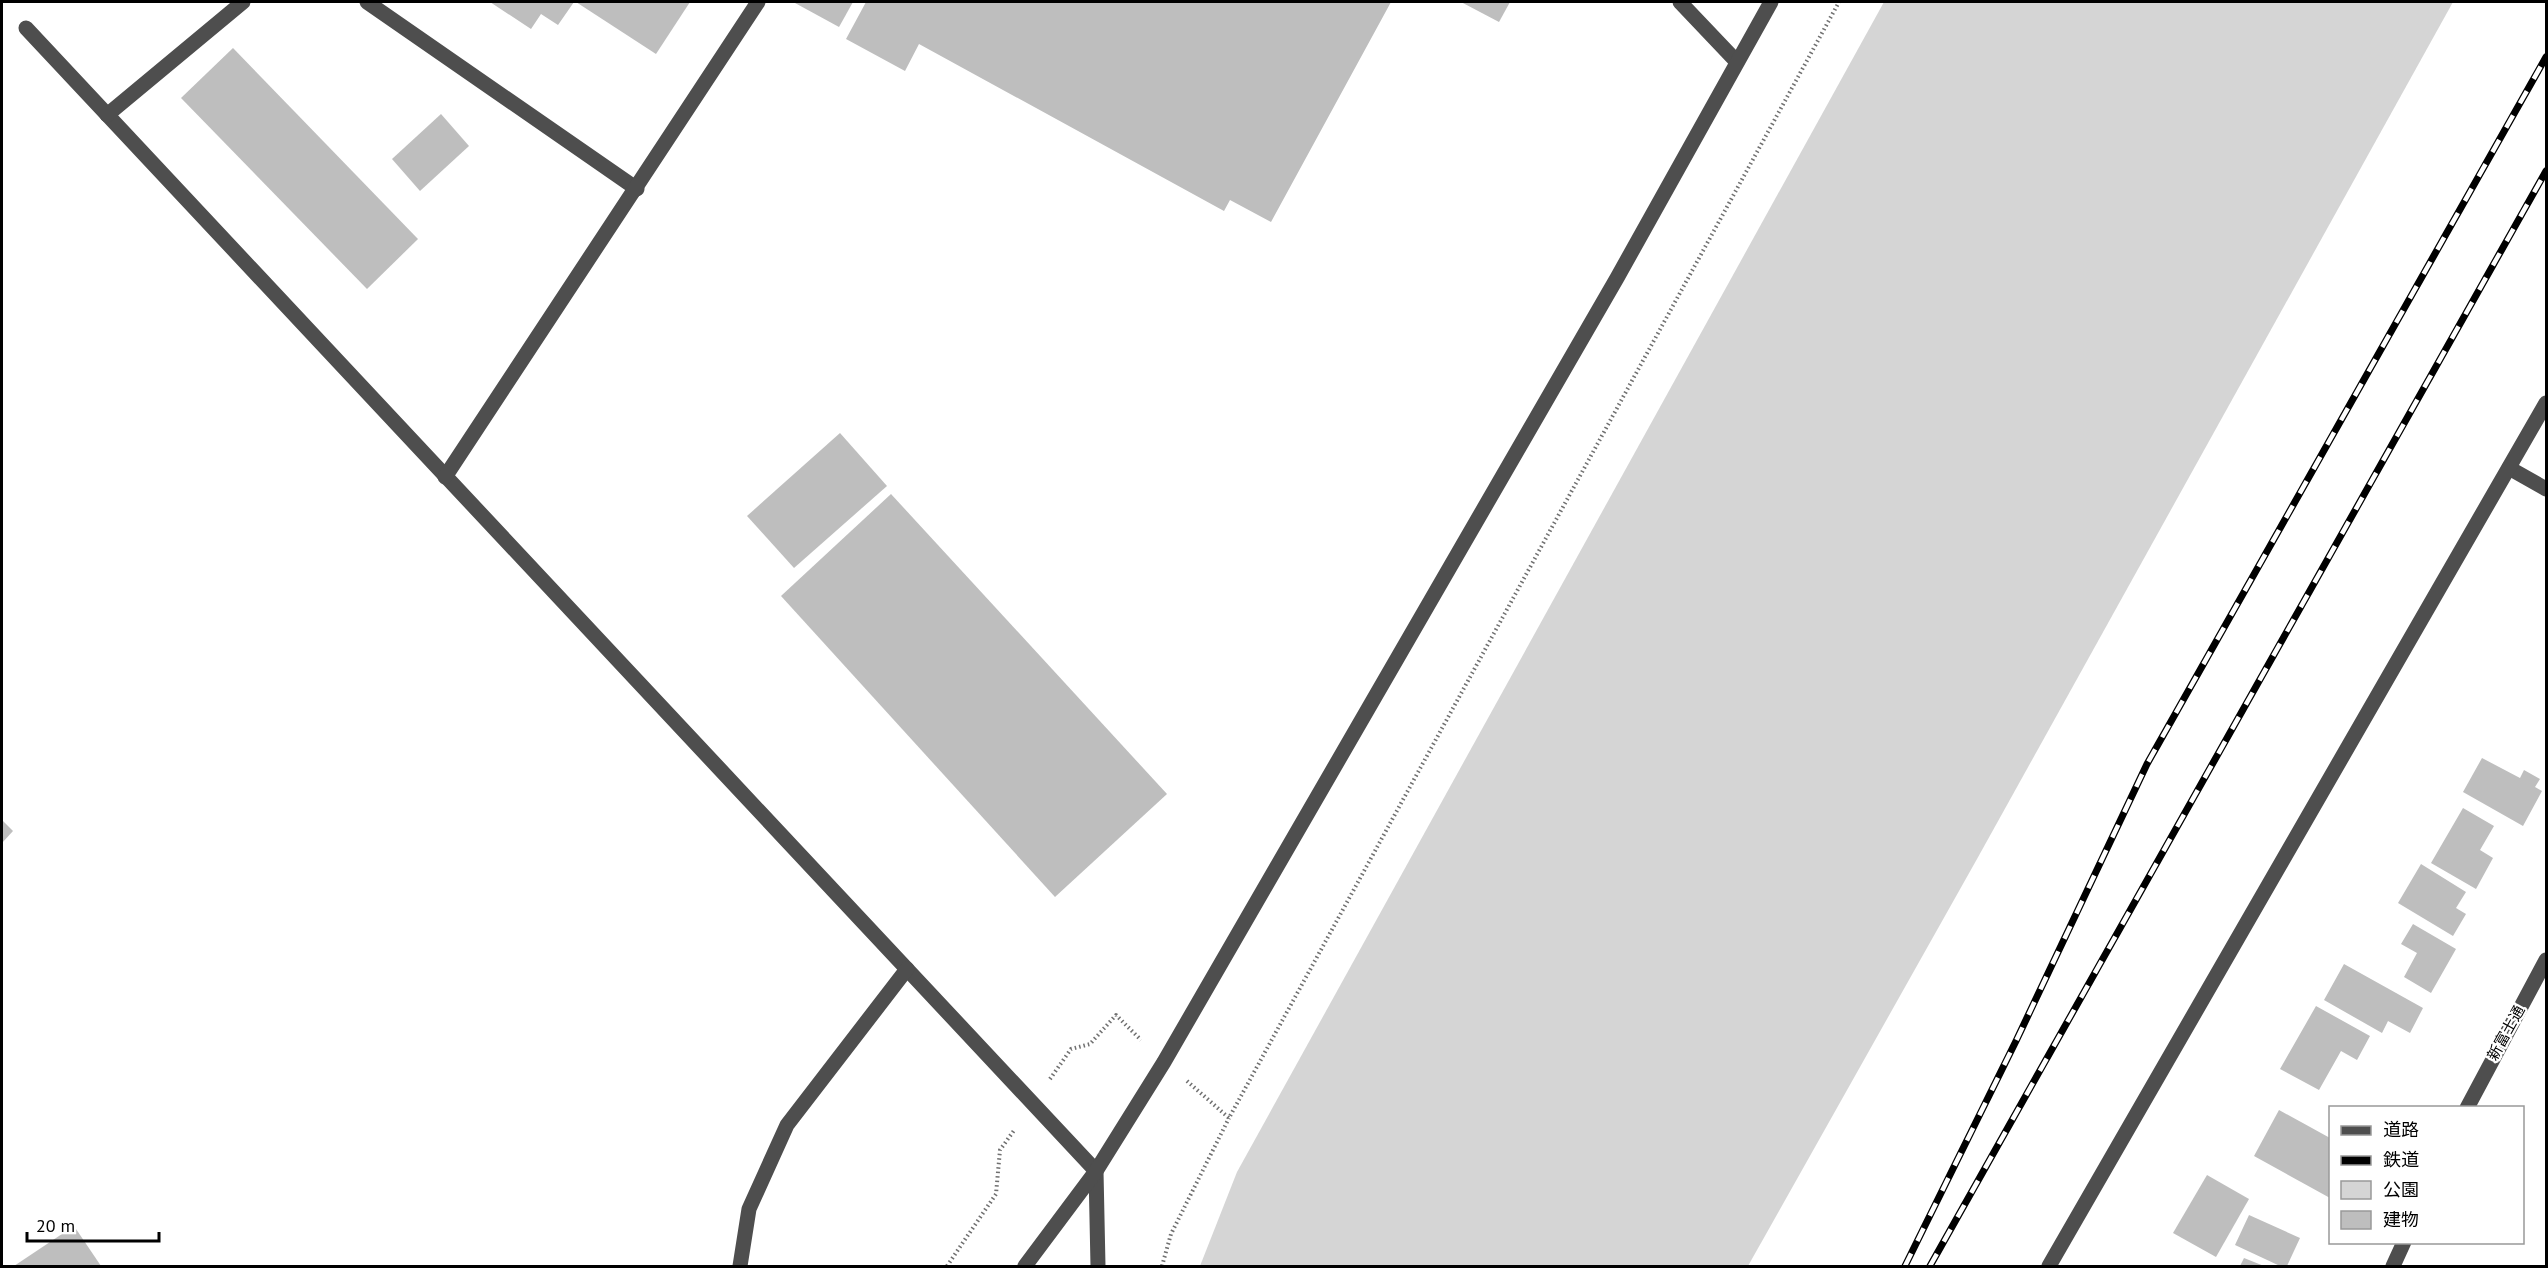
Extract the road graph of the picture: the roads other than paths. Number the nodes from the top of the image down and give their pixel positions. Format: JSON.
{"nodes":[{"id":1,"x":243,"y":2,"type":"edge"},
{"id":2,"x":367,"y":2,"type":"edge"},
{"id":3,"x":758,"y":2,"type":"edge"},
{"id":4,"x":1680,"y":2,"type":"edge"},
{"id":5,"x":1771,"y":2,"type":"edge"},
{"id":6,"x":26,"y":28,"type":"dead end"},
{"id":7,"x":1737,"y":62,"type":"junction"},
{"id":8,"x":107,"y":115,"type":"junction"},
{"id":9,"x":637,"y":189,"type":"junction"},
{"id":10,"x":2547,"y":403,"type":"edge"},
{"id":11,"x":2509,"y":468,"type":"junction"},
{"id":12,"x":445,"y":477,"type":"junction"},
{"id":13,"x":2547,"y":489,"type":"edge"},
{"id":14,"x":2547,"y":960,"type":"edge"},
{"id":15,"x":907,"y":969,"type":"junction"},
{"id":16,"x":2468,"y":1106,"type":"edge"},
{"id":17,"x":1096,"y":1171,"type":"junction"},
{"id":18,"x":2403,"y":1244,"type":"edge"},
{"id":19,"x":740,"y":1266,"type":"edge"},
{"id":20,"x":1025,"y":1266,"type":"edge"},
{"id":21,"x":1098,"y":1266,"type":"edge"},
{"id":22,"x":2049,"y":1266,"type":"edge"},
{"id":23,"x":2393,"y":1266,"type":"edge"}],
"edges":[{"from":1,"to":8,"type":"street"},
{"from":2,"to":9,"type":"street"},
{"from":3,"to":9,"type":"street"},
{"from":4,"to":7,"type":"street"},
{"from":5,"to":7,"type":"street"},
{"from":6,"to":8,"type":"street"},
{"from":7,"to":17,"type":"street"},
{"from":8,"to":12,"type":"street"},
{"from":9,"to":12,"type":"street"},
{"from":10,"to":11,"type":"street"},
{"from":11,"to":13,"type":"street"},
{"from":11,"to":22,"type":"street"},
{"from":12,"to":15,"type":"street"},
{"from":14,"to":16,"type":"street","name":"新富士通"},
{"from":15,"to":17,"type":"street"},
{"from":15,"to":19,"type":"street"},
{"from":17,"to":20,"type":"street"},
{"from":17,"to":21,"type":"street"},
{"from":18,"to":23,"type":"street"}]}
